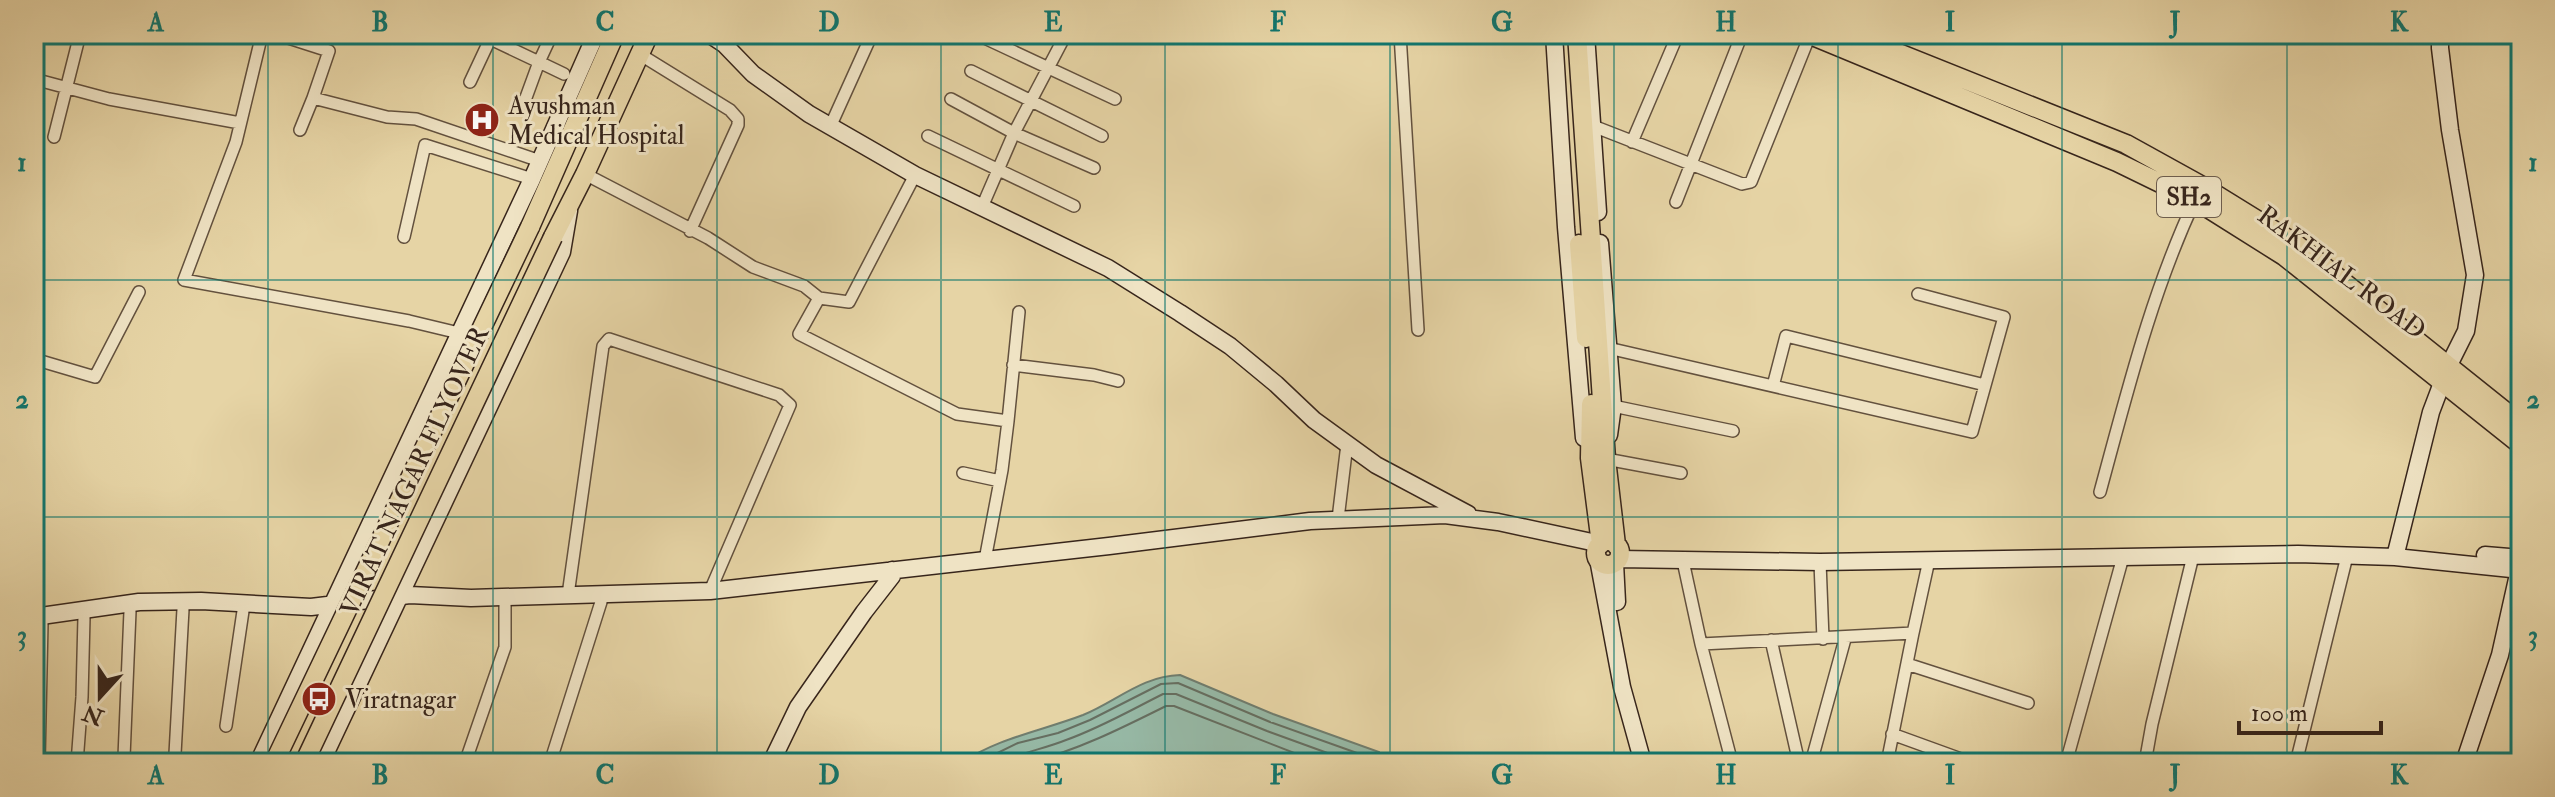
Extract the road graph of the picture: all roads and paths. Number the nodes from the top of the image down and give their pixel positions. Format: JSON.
{"nodes":[{"id":1,"x":80,"y":34,"type":"edge"},
{"id":2,"x":262,"y":34,"type":"edge"},
{"id":3,"x":276,"y":34,"type":"edge"},
{"id":4,"x":552,"y":34,"type":"edge"},
{"id":5,"x":596,"y":34,"type":"edge"},
{"id":6,"x":615,"y":34,"type":"edge"},
{"id":7,"x":649,"y":34,"type":"edge"},
{"id":8,"x":709,"y":34,"type":"edge"},
{"id":9,"x":872,"y":34,"type":"edge"},
{"id":10,"x":976,"y":34,"type":"edge"},
{"id":11,"x":1066,"y":34,"type":"edge"},
{"id":12,"x":1400,"y":34,"type":"edge"},
{"id":13,"x":1554,"y":34,"type":"edge"},
{"id":14,"x":1565,"y":34,"type":"edge"},
{"id":15,"x":1577,"y":34,"type":"edge"},
{"id":16,"x":1586,"y":34,"type":"edge"},
{"id":17,"x":1678,"y":34,"type":"edge"},
{"id":18,"x":1742,"y":34,"type":"edge"},
{"id":19,"x":1809,"y":34,"type":"edge"},
{"id":20,"x":1851,"y":34,"type":"edge"},
{"id":21,"x":2440,"y":34,"type":"edge"},
{"id":22,"x":487,"y":36,"type":"edge"},
{"id":23,"x":641,"y":55,"type":"junction"},
{"id":24,"x":539,"y":62,"type":"junction"},
{"id":25,"x":1048,"y":67,"type":"junction"},
{"id":26,"x":971,"y":71,"type":"dead end"},
{"id":27,"x":564,"y":74,"type":"dead end"},
{"id":28,"x":34,"y":79,"type":"edge"},
{"id":29,"x":470,"y":82,"type":"dead end"},
{"id":30,"x":66,"y":87,"type":"junction"},
{"id":31,"x":313,"y":98,"type":"junction"},
{"id":32,"x":951,"y":99,"type":"dead end"},
{"id":33,"x":1115,"y":99,"type":"dead end"},
{"id":34,"x":1030,"y":101,"type":"junction"},
{"id":35,"x":524,"y":103,"type":"dead end"},
{"id":36,"x":240,"y":123,"type":"junction"},
{"id":37,"x":1593,"y":126,"type":"junction"},
{"id":38,"x":830,"y":127,"type":"junction"},
{"id":39,"x":300,"y":130,"type":"dead end"},
{"id":40,"x":1014,"y":133,"type":"junction"},
{"id":41,"x":928,"y":136,"type":"dead end"},
{"id":42,"x":1102,"y":136,"type":"dead end"},
{"id":43,"x":54,"y":137,"type":"dead end"},
{"id":44,"x":1632,"y":142,"type":"junction"},
{"id":45,"x":540,"y":161,"type":"junction"},
{"id":46,"x":1690,"y":164,"type":"junction"},
{"id":47,"x":1094,"y":168,"type":"dead end"},
{"id":48,"x":997,"y":169,"type":"junction"},
{"id":49,"x":585,"y":174,"type":"junction"},
{"id":50,"x":915,"y":175,"type":"junction"},
{"id":51,"x":532,"y":179,"type":"junction"},
{"id":52,"x":2195,"y":200,"type":"junction"},
{"id":53,"x":531,"y":202,"type":"junction"},
{"id":54,"x":571,"y":202,"type":"junction"},
{"id":55,"x":1676,"y":202,"type":"dead end"},
{"id":56,"x":1074,"y":206,"type":"dead end"},
{"id":57,"x":982,"y":207,"type":"junction"},
{"id":58,"x":690,"y":231,"type":"junction"},
{"id":59,"x":404,"y":237,"type":"dead end"},
{"id":60,"x":139,"y":292,"type":"dead end"},
{"id":61,"x":1918,"y":294,"type":"dead end"},
{"id":62,"x":819,"y":298,"type":"junction"},
{"id":63,"x":1590,"y":304,"type":"junction"},
{"id":64,"x":1019,"y":312,"type":"dead end"},
{"id":65,"x":1418,"y":330,"type":"dead end"},
{"id":66,"x":459,"y":333,"type":"junction"},
{"id":67,"x":1608,"y":348,"type":"junction"},
{"id":68,"x":34,"y":359,"type":"edge"},
{"id":69,"x":1013,"y":365,"type":"junction"},
{"id":70,"x":2446,"y":374,"type":"junction"},
{"id":71,"x":1118,"y":381,"type":"dead end"},
{"id":72,"x":1985,"y":385,"type":"junction"},
{"id":73,"x":1773,"y":386,"type":"junction"},
{"id":74,"x":1613,"y":406,"type":"junction"},
{"id":75,"x":1008,"y":421,"type":"junction"},
{"id":76,"x":2521,"y":424,"type":"edge"},
{"id":77,"x":1733,"y":431,"type":"dead end"},
{"id":78,"x":1347,"y":444,"type":"junction"},
{"id":79,"x":2521,"y":445,"type":"edge"},
{"id":80,"x":1598,"y":458,"type":"junction"},
{"id":81,"x":963,"y":473,"type":"dead end"},
{"id":82,"x":1681,"y":473,"type":"dead end"},
{"id":83,"x":1000,"y":481,"type":"junction"},
{"id":84,"x":2100,"y":492,"type":"dead end"},
{"id":85,"x":1338,"y":519,"type":"junction"},
{"id":86,"x":1479,"y":522,"type":"junction"},
{"id":87,"x":1609,"y":554,"type":"junction"},
{"id":88,"x":2395,"y":554,"type":"junction"},
{"id":89,"x":2193,"y":556,"type":"junction"},
{"id":90,"x":2347,"y":556,"type":"junction"},
{"id":91,"x":2123,"y":557,"type":"junction"},
{"id":92,"x":985,"y":560,"type":"junction"},
{"id":93,"x":1929,"y":560,"type":"junction"},
{"id":94,"x":1683,"y":561,"type":"junction"},
{"id":95,"x":1820,"y":562,"type":"junction"},
{"id":96,"x":2520,"y":566,"type":"edge"},
{"id":97,"x":892,"y":573,"type":"junction"},
{"id":98,"x":710,"y":591,"type":"junction"},
{"id":99,"x":568,"y":595,"type":"junction"},
{"id":100,"x":399,"y":600,"type":"junction"},
{"id":101,"x":601,"y":602,"type":"junction"},
{"id":102,"x":505,"y":603,"type":"junction"},
{"id":103,"x":183,"y":609,"type":"junction"},
{"id":104,"x":330,"y":609,"type":"junction"},
{"id":105,"x":130,"y":611,"type":"junction"},
{"id":106,"x":243,"y":611,"type":"junction"},
{"id":107,"x":84,"y":617,"type":"junction"},
{"id":108,"x":37,"y":622,"type":"edge"},
{"id":109,"x":1913,"y":633,"type":"junction"},
{"id":110,"x":1823,"y":639,"type":"junction"},
{"id":111,"x":1845,"y":639,"type":"junction"},
{"id":112,"x":1771,"y":640,"type":"junction"},
{"id":113,"x":1701,"y":644,"type":"junction"},
{"id":114,"x":1907,"y":664,"type":"junction"},
{"id":115,"x":2028,"y":703,"type":"dead end"},
{"id":116,"x":226,"y":726,"type":"dead end"},
{"id":117,"x":1892,"y":734,"type":"junction"},
{"id":118,"x":37,"y":745,"type":"edge"},
{"id":119,"x":175,"y":754,"type":"dead end"},
{"id":120,"x":124,"y":757,"type":"dead end"},
{"id":121,"x":39,"y":763,"type":"edge"},
{"id":122,"x":77,"y":763,"type":"edge"},
{"id":123,"x":258,"y":763,"type":"edge"},
{"id":124,"x":274,"y":763,"type":"edge"},
{"id":125,"x":304,"y":763,"type":"edge"},
{"id":126,"x":321,"y":763,"type":"edge"},
{"id":127,"x":465,"y":763,"type":"edge"},
{"id":128,"x":550,"y":763,"type":"edge"},
{"id":129,"x":771,"y":763,"type":"edge"},
{"id":130,"x":1643,"y":763,"type":"edge"},
{"id":131,"x":1654,"y":763,"type":"edge"},
{"id":132,"x":1732,"y":763,"type":"edge"},
{"id":133,"x":1799,"y":763,"type":"edge"},
{"id":134,"x":1811,"y":763,"type":"edge"},
{"id":135,"x":1887,"y":763,"type":"edge"},
{"id":136,"x":1972,"y":763,"type":"edge"},
{"id":137,"x":2066,"y":763,"type":"edge"},
{"id":138,"x":2145,"y":763,"type":"edge"},
{"id":139,"x":2296,"y":763,"type":"edge"},
{"id":140,"x":2464,"y":763,"type":"edge"}],
"edges":[{"from":1,"to":30,"type":"street"},
{"from":2,"to":36,"type":"street"},
{"from":3,"to":31,"type":"street"},
{"from":4,"to":24,"type":"street"},
{"from":5,"to":45,"type":"street"},
{"from":6,"to":53,"type":"main road","name":"VIRAT NAGAR FLYOVER"},
{"from":7,"to":23,"type":"main road","name":"VIRAT NAGAR FLYOVER"},
{"from":8,"to":38,"type":"street"},
{"from":9,"to":38,"type":"street"},
{"from":10,"to":25,"type":"street"},
{"from":11,"to":25,"type":"street"},
{"from":12,"to":65,"type":"street"},
{"from":13,"to":80,"type":"street"},
{"from":14,"to":63,"type":"main road"},
{"from":15,"to":63,"type":"main road"},
{"from":16,"to":37,"type":"street"},
{"from":17,"to":44,"type":"street"},
{"from":18,"to":46,"type":"street"},
{"from":19,"to":46,"type":"street"},
{"from":19,"to":52,"type":"main road","name":"RAKHIAL ROAD","number":"SH2"},
{"from":20,"to":70,"type":"main road","name":"RAKHIAL ROAD","number":"SH2"},
{"from":21,"to":70,"type":"street"},
{"from":22,"to":24,"type":"street"},
{"from":22,"to":29,"type":"street"},
{"from":23,"to":49,"type":"main road","name":"VIRAT NAGAR FLYOVER"},
{"from":23,"to":58,"type":"street"},
{"from":24,"to":27,"type":"street"},
{"from":24,"to":35,"type":"street"},
{"from":25,"to":33,"type":"street"},
{"from":25,"to":34,"type":"street"},
{"from":26,"to":34,"type":"street"},
{"from":28,"to":30,"type":"street"},
{"from":30,"to":36,"type":"street"},
{"from":30,"to":43,"type":"street"},
{"from":31,"to":39,"type":"street"},
{"from":31,"to":45,"type":"street"},
{"from":32,"to":40,"type":"street"},
{"from":34,"to":40,"type":"street"},
{"from":34,"to":42,"type":"street"},
{"from":36,"to":66,"type":"street"},
{"from":37,"to":44,"type":"street"},
{"from":37,"to":67,"type":"street"},
{"from":38,"to":50,"type":"street"},
{"from":40,"to":47,"type":"street"},
{"from":40,"to":48,"type":"street"},
{"from":41,"to":48,"type":"street"},
{"from":44,"to":46,"type":"street"},
{"from":45,"to":51,"type":"street"},
{"from":46,"to":55,"type":"street"},
{"from":48,"to":56,"type":"street"},
{"from":48,"to":57,"type":"street"},
{"from":49,"to":54,"type":"main road","name":"VIRAT NAGAR FLYOVER"},
{"from":49,"to":58,"type":"street"},
{"from":50,"to":57,"type":"street"},
{"from":50,"to":62,"type":"street"},
{"from":51,"to":53,"type":"street"},
{"from":51,"to":59,"type":"street"},
{"from":52,"to":70,"type":"main road","name":"RAKHIAL ROAD","number":"SH2"},
{"from":52,"to":84,"type":"street"},
{"from":53,"to":66,"type":"street"},
{"from":53,"to":124,"type":"main road","name":"VIRAT NAGAR FLYOVER","bridge":true},
{"from":54,"to":100,"type":"street"},
{"from":54,"to":125,"type":"main road","name":"VIRAT NAGAR FLYOVER","bridge":true},
{"from":57,"to":78,"type":"street"},
{"from":58,"to":62,"type":"street"},
{"from":60,"to":68,"type":"street"},
{"from":61,"to":72,"type":"street"},
{"from":62,"to":75,"type":"street"},
{"from":63,"to":80,"type":"main road"},
{"from":64,"to":69,"type":"street"},
{"from":66,"to":104,"type":"street"},
{"from":67,"to":73,"type":"street"},
{"from":67,"to":74,"type":"street"},
{"from":69,"to":71,"type":"street"},
{"from":69,"to":75,"type":"street"},
{"from":70,"to":76,"type":"main road","name":"RAKHIAL ROAD","number":"SH2"},
{"from":70,"to":79,"type":"main road","name":"RAKHIAL ROAD","number":"SH2"},
{"from":70,"to":88,"type":"street"},
{"from":72,"to":73,"type":"street"},
{"from":72,"to":73,"type":"street"},
{"from":74,"to":77,"type":"street"},
{"from":74,"to":80,"type":"street"},
{"from":75,"to":83,"type":"street"},
{"from":78,"to":85,"type":"street"},
{"from":78,"to":86,"type":"street"},
{"from":80,"to":82,"type":"street"},
{"from":80,"to":87,"type":"main road"},
{"from":81,"to":83,"type":"street"},
{"from":83,"to":92,"type":"street"},
{"from":85,"to":86,"type":"street"},
{"from":85,"to":92,"type":"street"},
{"from":86,"to":87,"type":"street"},
{"from":86,"to":97,"type":"street"},
{"from":87,"to":88,"type":"street"},
{"from":87,"to":94,"type":"street"},
{"from":87,"to":130,"type":"street"},
{"from":87,"to":131,"type":"street"},
{"from":88,"to":90,"type":"street"},
{"from":88,"to":96,"type":"street"},
{"from":89,"to":90,"type":"street"},
{"from":89,"to":91,"type":"street"},
{"from":89,"to":138,"type":"street"},
{"from":90,"to":139,"type":"street"},
{"from":91,"to":93,"type":"street"},
{"from":91,"to":137,"type":"street"},
{"from":92,"to":97,"type":"street"},
{"from":93,"to":95,"type":"street"},
{"from":93,"to":109,"type":"street"},
{"from":94,"to":95,"type":"street"},
{"from":94,"to":113,"type":"street"},
{"from":95,"to":110,"type":"street"},
{"from":96,"to":140,"type":"street"},
{"from":97,"to":98,"type":"street"},
{"from":97,"to":101,"type":"street"},
{"from":97,"to":129,"type":"street"},
{"from":98,"to":99,"type":"street"},
{"from":98,"to":99,"type":"street"},
{"from":99,"to":100,"type":"street"},
{"from":100,"to":102,"type":"street"},
{"from":100,"to":104,"type":"street"},
{"from":100,"to":126,"type":"street"},
{"from":101,"to":102,"type":"street"},
{"from":101,"to":128,"type":"street"},
{"from":102,"to":127,"type":"street"},
{"from":103,"to":105,"type":"street"},
{"from":103,"to":106,"type":"street"},
{"from":103,"to":119,"type":"street"},
{"from":104,"to":106,"type":"street"},
{"from":104,"to":108,"type":"street"},
{"from":104,"to":123,"type":"street"},
{"from":105,"to":107,"type":"street"},
{"from":105,"to":120,"type":"street"},
{"from":106,"to":116,"type":"street"},
{"from":107,"to":108,"type":"street"},
{"from":107,"to":122,"type":"street"},
{"from":108,"to":118,"type":"street"},
{"from":109,"to":111,"type":"street"},
{"from":109,"to":114,"type":"street"},
{"from":110,"to":111,"type":"street"},
{"from":110,"to":112,"type":"street"},
{"from":111,"to":134,"type":"street"},
{"from":112,"to":113,"type":"street"},
{"from":112,"to":133,"type":"street"},
{"from":113,"to":132,"type":"street"},
{"from":114,"to":115,"type":"street"},
{"from":114,"to":117,"type":"street"},
{"from":117,"to":135,"type":"street"},
{"from":117,"to":136,"type":"street"},
{"from":118,"to":121,"type":"street"}]}
